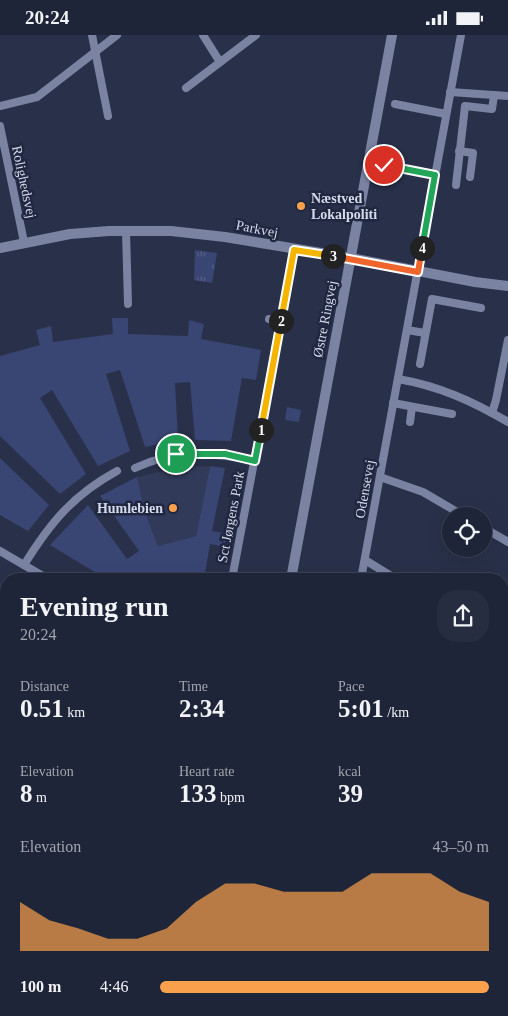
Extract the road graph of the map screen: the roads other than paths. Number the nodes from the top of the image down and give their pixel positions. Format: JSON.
{"nodes":[{"id":1,"x":92,"y":35,"type":"edge"},
{"id":2,"x":117,"y":35,"type":"edge"},
{"id":3,"x":203,"y":35,"type":"edge"},
{"id":4,"x":256,"y":35,"type":"edge"},
{"id":5,"x":392,"y":35,"type":"edge"},
{"id":6,"x":461,"y":35,"type":"edge"},
{"id":7,"x":95,"y":52,"type":"junction"},
{"id":8,"x":220,"y":62,"type":"junction"},
{"id":9,"x":186,"y":88,"type":"dead end"},
{"id":10,"x":450,"y":91,"type":"junction"},
{"id":11,"x":494,"y":96,"type":"junction"},
{"id":12,"x":508,"y":96,"type":"edge"},
{"id":13,"x":395,"y":104,"type":"dead end"},
{"id":14,"x":0,"y":106,"type":"edge"},
{"id":15,"x":446,"y":114,"type":"junction"},
{"id":16,"x":108,"y":116,"type":"dead end"},
{"id":17,"x":0,"y":126,"type":"edge"},
{"id":18,"x":460,"y":151,"type":"junction"},
{"id":19,"x":384,"y":165,"type":"dead end"},
{"id":20,"x":435,"y":175,"type":"junction"},
{"id":21,"x":470,"y":177,"type":"dead end"},
{"id":22,"x":456,"y":185,"type":"dead end"},
{"id":23,"x":126,"y":231,"type":"junction"},
{"id":24,"x":24,"y":242,"type":"junction"},
{"id":25,"x":0,"y":248,"type":"edge"},
{"id":26,"x":294,"y":250,"type":"junction"},
{"id":27,"x":351,"y":258,"type":"junction"},
{"id":28,"x":418,"y":272,"type":"junction"},
{"id":29,"x":508,"y":286,"type":"edge"},
{"id":30,"x":128,"y":304,"type":"dead end"},
{"id":31,"x":481,"y":308,"type":"dead end"},
{"id":32,"x":268,"y":319,"type":"dead end"},
{"id":33,"x":281,"y":322,"type":"junction"},
{"id":34,"x":407,"y":330,"type":"junction"},
{"id":35,"x":426,"y":333,"type":"junction"},
{"id":36,"x":508,"y":340,"type":"edge"},
{"id":37,"x":420,"y":363,"type":"dead end"},
{"id":38,"x":398,"y":379,"type":"junction"},
{"id":39,"x":393,"y":403,"type":"junction"},
{"id":40,"x":412,"y":407,"type":"junction"},
{"id":41,"x":492,"y":413,"type":"junction"},
{"id":42,"x":452,"y":414,"type":"dead end"},
{"id":43,"x":410,"y":422,"type":"dead end"},
{"id":44,"x":508,"y":422,"type":"edge"},
{"id":45,"x":255,"y":461,"type":"junction"},
{"id":46,"x":136,"y":468,"type":"dead end"},
{"id":47,"x":116,"y":471,"type":"dead end"},
{"id":48,"x":380,"y":477,"type":"junction"},
{"id":49,"x":449,"y":507,"type":"edge"},
{"id":50,"x":492,"y":533,"type":"edge"},
{"id":51,"x":508,"y":543,"type":"edge"},
{"id":52,"x":0,"y":551,"type":"edge"},
{"id":53,"x":365,"y":560,"type":"junction"},
{"id":54,"x":24,"y":565,"type":"junction"},
{"id":55,"x":38,"y":573,"type":"edge"},
{"id":56,"x":233,"y":573,"type":"edge"},
{"id":57,"x":292,"y":573,"type":"edge"},
{"id":58,"x":363,"y":573,"type":"edge"},
{"id":59,"x":386,"y":573,"type":"edge"}],
"edges":[{"from":1,"to":7,"type":"street"},
{"from":2,"to":7,"type":"street"},
{"from":3,"to":8,"type":"street"},
{"from":4,"to":8,"type":"street"},
{"from":5,"to":27,"type":"street","name":"Østre Ringvej"},
{"from":6,"to":10,"type":"street","name":"Odensevej"},
{"from":7,"to":14,"type":"street"},
{"from":7,"to":16,"type":"street"},
{"from":8,"to":9,"type":"street"},
{"from":10,"to":11,"type":"street"},
{"from":10,"to":15,"type":"street","name":"Odensevej"},
{"from":11,"to":12,"type":"street"},
{"from":11,"to":18,"type":"street"},
{"from":13,"to":15,"type":"street"},
{"from":15,"to":20,"type":"street","name":"Odensevej"},
{"from":17,"to":24,"type":"street","name":"Rolighedsvej"},
{"from":18,"to":21,"type":"street"},
{"from":18,"to":22,"type":"street"},
{"from":19,"to":20,"type":"street"},
{"from":20,"to":28,"type":"street","name":"Odensevej"},
{"from":23,"to":24,"type":"street","name":"Parkvej"},
{"from":23,"to":26,"type":"street","name":"Parkvej"},
{"from":23,"to":30,"type":"street"},
{"from":24,"to":25,"type":"street","name":"Parkvej"},
{"from":26,"to":27,"type":"street","name":"Parkvej"},
{"from":26,"to":33,"type":"street","name":"Sct Jørgens Park"},
{"from":27,"to":28,"type":"street","name":"Parkvej"},
{"from":27,"to":57,"type":"street","name":"Østre Ringvej"},
{"from":28,"to":29,"type":"street","name":"Parkvej"},
{"from":28,"to":34,"type":"street","name":"Odensevej"},
{"from":31,"to":35,"type":"street"},
{"from":32,"to":33,"type":"street"},
{"from":33,"to":45,"type":"street","name":"Sct Jørgens Park"},
{"from":34,"to":35,"type":"street"},
{"from":34,"to":38,"type":"street","name":"Odensevej"},
{"from":35,"to":37,"type":"street"},
{"from":36,"to":41,"type":"street"},
{"from":38,"to":39,"type":"street","name":"Odensevej"},
{"from":38,"to":41,"type":"street"},
{"from":39,"to":40,"type":"street"},
{"from":39,"to":48,"type":"street","name":"Odensevej"},
{"from":40,"to":42,"type":"street"},
{"from":40,"to":43,"type":"street"},
{"from":41,"to":44,"type":"street"},
{"from":45,"to":46,"type":"street","name":"Sct Jørgens Park"},
{"from":45,"to":56,"type":"street","name":"Sct Jørgens Park"},
{"from":47,"to":54,"type":"street"},
{"from":48,"to":49,"type":"street"},
{"from":48,"to":53,"type":"street","name":"Odensevej"},
{"from":50,"to":51,"type":"street"},
{"from":52,"to":54,"type":"street"},
{"from":53,"to":58,"type":"street","name":"Odensevej"},
{"from":53,"to":59,"type":"street"},
{"from":54,"to":55,"type":"street"}]}
